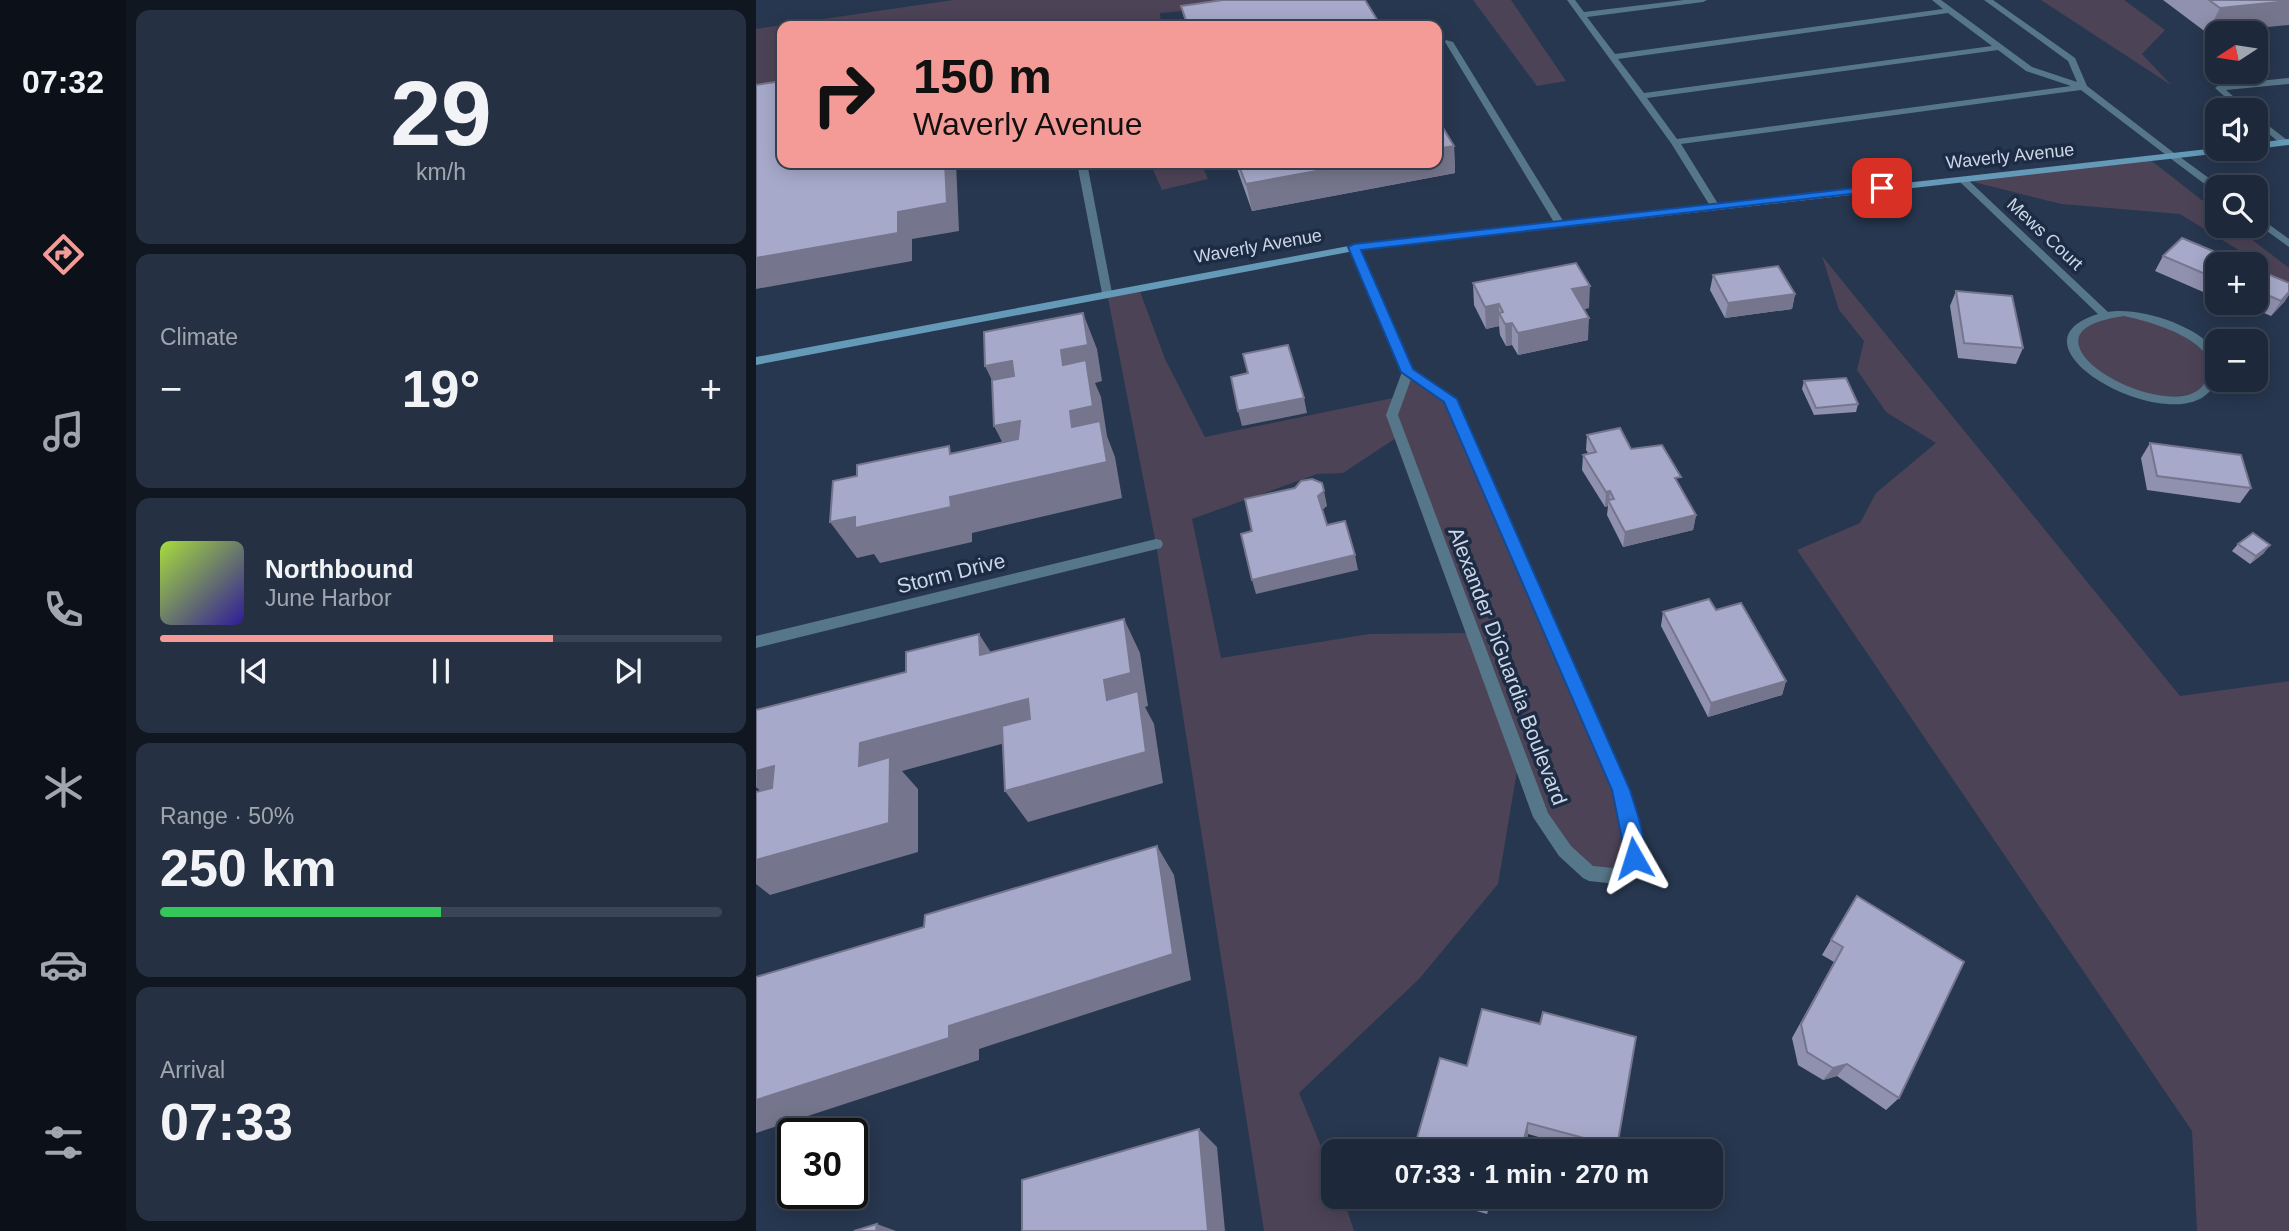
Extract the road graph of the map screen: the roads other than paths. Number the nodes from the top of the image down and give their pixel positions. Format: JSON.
{"nodes":[{"id":1,"x":1572,"y":0,"type":"edge"},
{"id":2,"x":1703,"y":0,"type":"edge"},
{"id":3,"x":1936,"y":0,"type":"edge"},
{"id":4,"x":1988,"y":0,"type":"edge"},
{"id":5,"x":1949,"y":10,"type":"junction"},
{"id":6,"x":1583,"y":15,"type":"junction"},
{"id":7,"x":1449,"y":42,"type":"dead end"},
{"id":8,"x":2000,"y":47,"type":"junction"},
{"id":9,"x":1613,"y":57,"type":"junction"},
{"id":10,"x":2289,"y":81,"type":"edge"},
{"id":11,"x":2083,"y":87,"type":"junction"},
{"id":12,"x":1642,"y":96,"type":"junction"},
{"id":13,"x":2230,"y":98,"type":"edge"},
{"id":14,"x":2268,"y":128,"type":"edge"},
{"id":15,"x":1675,"y":142,"type":"junction"},
{"id":16,"x":2286,"y":142,"type":"edge"},
{"id":17,"x":2268,"y":144,"type":"edge"},
{"id":18,"x":2205,"y":152,"type":"edge"},
{"id":19,"x":2173,"y":156,"type":"junction"},
{"id":20,"x":1083,"y":168,"type":"edge"},
{"id":21,"x":1962,"y":179,"type":"junction"},
{"id":22,"x":2205,"y":180,"type":"edge"},
{"id":23,"x":1716,"y":207,"type":"junction"},
{"id":24,"x":1560,"y":224,"type":"junction"},
{"id":25,"x":2268,"y":227,"type":"edge"},
{"id":26,"x":2289,"y":244,"type":"edge"},
{"id":27,"x":1354,"y":247,"type":"junction"},
{"id":28,"x":1107,"y":293,"type":"junction"},
{"id":29,"x":2104,"y":314,"type":"junction"},
{"id":30,"x":756,"y":361,"type":"edge"},
{"id":31,"x":1408,"y":372,"type":"junction"},
{"id":32,"x":1156,"y":544,"type":"dead end"},
{"id":33,"x":756,"y":642,"type":"edge"}],
"edges":[{"from":1,"to":6,"type":"street"},
{"from":2,"to":6,"type":"street"},
{"from":3,"to":5,"type":"street"},
{"from":4,"to":11,"type":"street"},
{"from":5,"to":8,"type":"street"},
{"from":5,"to":9,"type":"street"},
{"from":6,"to":9,"type":"street"},
{"from":7,"to":24,"type":"street"},
{"from":8,"to":11,"type":"street"},
{"from":8,"to":12,"type":"street"},
{"from":9,"to":12,"type":"street"},
{"from":10,"to":13,"type":"street"},
{"from":11,"to":15,"type":"street"},
{"from":11,"to":19,"type":"street"},
{"from":12,"to":15,"type":"street"},
{"from":14,"to":16,"type":"street"},
{"from":15,"to":23,"type":"street"},
{"from":16,"to":17,"type":"street"},
{"from":18,"to":19,"type":"street","name":"Waverly Avenue"},
{"from":19,"to":21,"type":"street","name":"Waverly Avenue"},
{"from":19,"to":22,"type":"street"},
{"from":20,"to":28,"type":"street"},
{"from":21,"to":23,"type":"street","name":"Waverly Avenue"},
{"from":21,"to":29,"type":"street","name":"Mews Court"},
{"from":23,"to":24,"type":"street","name":"Waverly Avenue"},
{"from":24,"to":27,"type":"street","name":"Waverly Avenue"},
{"from":25,"to":26,"type":"street"},
{"from":27,"to":28,"type":"street","name":"Waverly Avenue"},
{"from":27,"to":31,"type":"street"},
{"from":28,"to":30,"type":"street","name":"Waverly Avenue"},
{"from":29,"to":29,"type":"street"},
{"from":31,"to":31,"type":"street","name":"Alexander DiGuardia Boulevard"},
{"from":32,"to":33,"type":"street","name":"Storm Drive"}]}
